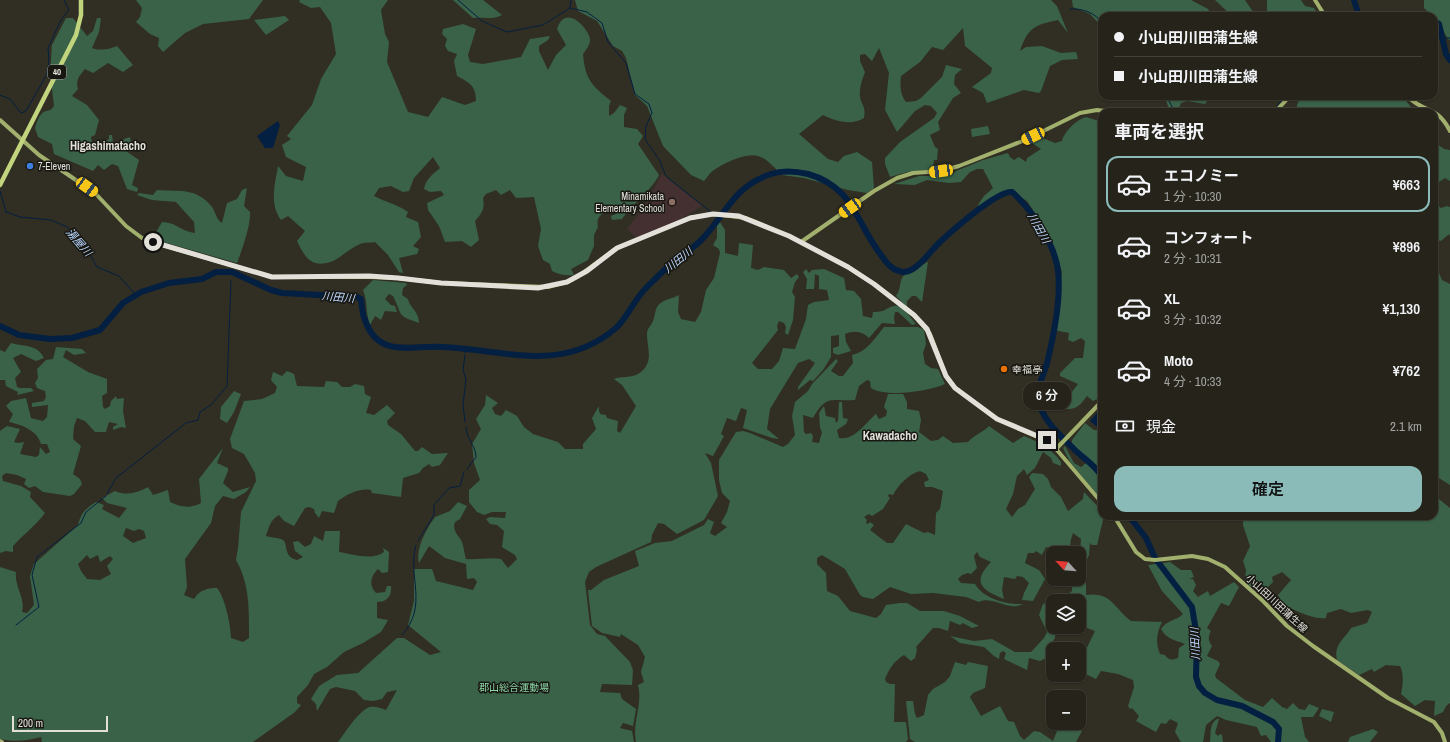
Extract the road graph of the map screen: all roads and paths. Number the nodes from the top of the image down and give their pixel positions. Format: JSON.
{"nodes":[{"id":1,"x":81,"y":0,"type":"edge"},
{"id":2,"x":1315,"y":0,"type":"edge"},
{"id":3,"x":1322,"y":12,"type":"edge"},
{"id":4,"x":1286,"y":100,"type":"edge"},
{"id":5,"x":1412,"y":100,"type":"edge"},
{"id":6,"x":1279,"y":108,"type":"edge"},
{"id":7,"x":1425,"y":108,"type":"edge"},
{"id":8,"x":1098,"y":110,"type":"edge"},
{"id":9,"x":1438,"y":114,"type":"edge"},
{"id":10,"x":0,"y":120,"type":"edge"},
{"id":11,"x":1450,"y":131,"type":"edge"},
{"id":12,"x":22,"y":141,"type":"junction"},
{"id":13,"x":0,"y":185,"type":"edge"},
{"id":14,"x":801,"y":242,"type":"junction"},
{"id":15,"x":1098,"y":405,"type":"edge"},
{"id":16,"x":1058,"y":447,"type":"junction"},
{"id":17,"x":1098,"y":499,"type":"edge"},
{"id":18,"x":1116,"y":520,"type":"edge"},
{"id":19,"x":1445,"y":742,"type":"edge"}],
"edges":[{"from":1,"to":12,"type":"main road","number":"40"},
{"from":2,"to":3,"type":"main road"},
{"from":4,"to":6,"type":"main road"},
{"from":5,"to":7,"type":"main road"},
{"from":8,"to":14,"type":"main road"},
{"from":9,"to":11,"type":"main road"},
{"from":10,"to":12,"type":"main road"},
{"from":12,"to":13,"type":"main road","number":"40"},
{"from":12,"to":14,"type":"main road"},
{"from":14,"to":16,"type":"main road"},
{"from":15,"to":16,"type":"main road"},
{"from":16,"to":17,"type":"main road"},
{"from":18,"to":19,"type":"main road","name":"小山田川田蒲生線"}]}
